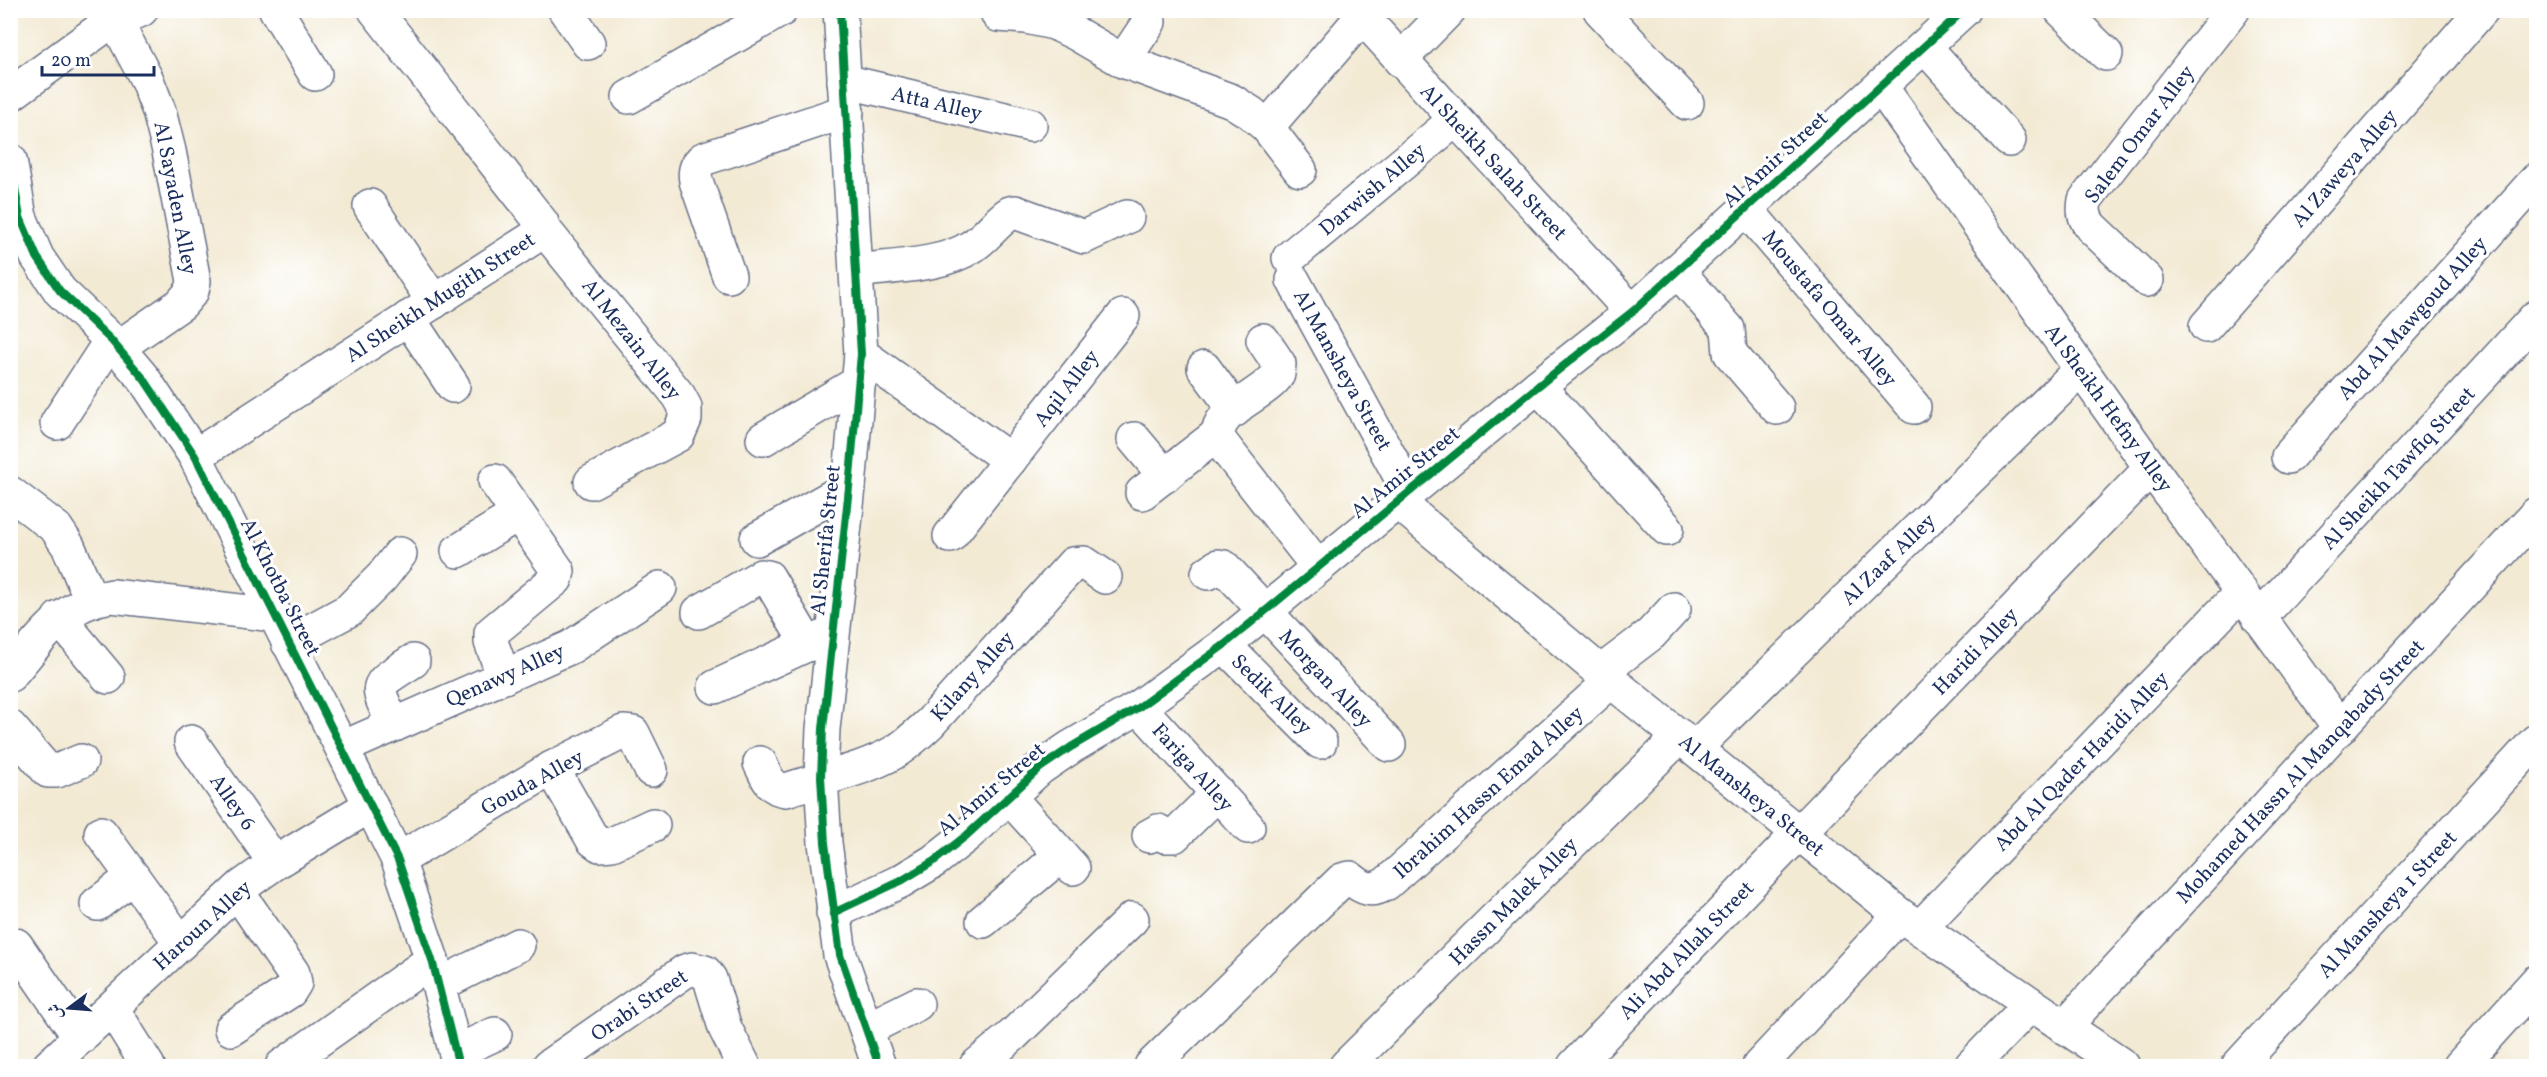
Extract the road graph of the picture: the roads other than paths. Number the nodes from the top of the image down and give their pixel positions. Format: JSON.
{"nodes":[{"id":1,"x":276,"y":10,"type":"edge"},
{"id":2,"x":375,"y":10,"type":"edge"},
{"id":3,"x":566,"y":10,"type":"edge"},
{"id":4,"x":781,"y":10,"type":"edge"},
{"id":5,"x":840,"y":10,"type":"edge"},
{"id":6,"x":1147,"y":10,"type":"edge"},
{"id":7,"x":1449,"y":10,"type":"edge"},
{"id":8,"x":1600,"y":10,"type":"edge"},
{"id":9,"x":1964,"y":10,"type":"edge"},
{"id":10,"x":2061,"y":10,"type":"edge"},
{"id":11,"x":2233,"y":10,"type":"edge"},
{"id":12,"x":2482,"y":10,"type":"edge"},
{"id":13,"x":1359,"y":14,"type":"edge"},
{"id":14,"x":998,"y":15,"type":"dead end"},
{"id":15,"x":129,"y":16,"type":"edge"},
{"id":16,"x":588,"y":43,"type":"dead end"},
{"id":17,"x":1924,"y":47,"type":"junction"},
{"id":18,"x":2106,"y":54,"type":"dead end"},
{"id":19,"x":1123,"y":60,"type":"junction"},
{"id":20,"x":1400,"y":60,"type":"junction"},
{"id":21,"x":315,"y":74,"type":"dead end"},
{"id":22,"x":1881,"y":87,"type":"junction"},
{"id":23,"x":10,"y":95,"type":"edge"},
{"id":24,"x":845,"y":96,"type":"junction"},
{"id":25,"x":629,"y":97,"type":"dead end"},
{"id":26,"x":1687,"y":103,"type":"dead end"},
{"id":27,"x":1455,"y":120,"type":"junction"},
{"id":28,"x":1030,"y":125,"type":"dead end"},
{"id":29,"x":1267,"y":127,"type":"junction"},
{"id":30,"x":2009,"y":140,"type":"dead end"},
{"id":31,"x":10,"y":160,"type":"edge"},
{"id":32,"x":1299,"y":170,"type":"dead end"},
{"id":33,"x":2536,"y":180,"type":"edge"},
{"id":34,"x":370,"y":206,"type":"dead end"},
{"id":35,"x":1746,"y":209,"type":"junction"},
{"id":36,"x":1127,"y":217,"type":"dead end"},
{"id":37,"x":543,"y":228,"type":"junction"},
{"id":38,"x":19,"y":235,"type":"edge"},
{"id":39,"x":1291,"y":269,"type":"joint"},
{"id":40,"x":856,"y":271,"type":"junction"},
{"id":41,"x":1678,"y":272,"type":"junction"},
{"id":42,"x":729,"y":276,"type":"dead end"},
{"id":43,"x":2147,"y":280,"type":"dead end"},
{"id":44,"x":421,"y":310,"type":"junction"},
{"id":45,"x":1632,"y":312,"type":"junction"},
{"id":46,"x":1122,"y":316,"type":"dead end"},
{"id":47,"x":2536,"y":317,"type":"edge"},
{"id":48,"x":2206,"y":326,"type":"dead end"},
{"id":49,"x":1263,"y":340,"type":"dead end"},
{"id":50,"x":114,"y":344,"type":"junction"},
{"id":51,"x":860,"y":368,"type":"junction"},
{"id":52,"x":1204,"y":368,"type":"dead end"},
{"id":53,"x":2080,"y":370,"type":"junction"},
{"id":54,"x":453,"y":386,"type":"dead end"},
{"id":55,"x":1538,"y":386,"type":"junction"},
{"id":56,"x":1914,"y":407,"type":"dead end"},
{"id":57,"x":1777,"y":408,"type":"dead end"},
{"id":58,"x":1226,"y":422,"type":"junction"},
{"id":59,"x":57,"y":423,"type":"dead end"},
{"id":60,"x":763,"y":439,"type":"dead end"},
{"id":61,"x":1134,"y":439,"type":"dead end"},
{"id":62,"x":195,"y":456,"type":"junction"},
{"id":63,"x":2288,"y":457,"type":"dead end"},
{"id":64,"x":1010,"y":459,"type":"junction"},
{"id":65,"x":2151,"y":468,"type":"junction"},
{"id":66,"x":495,"y":480,"type":"dead end"},
{"id":67,"x":591,"y":482,"type":"dead end"},
{"id":68,"x":849,"y":487,"type":"junction"},
{"id":69,"x":10,"y":493,"type":"edge"},
{"id":70,"x":1404,"y":497,"type":"junction"},
{"id":71,"x":518,"y":514,"type":"junction"},
{"id":72,"x":2536,"y":514,"type":"edge"},
{"id":73,"x":1667,"y":529,"type":"dead end"},
{"id":74,"x":950,"y":536,"type":"dead end"},
{"id":75,"x":757,"y":539,"type":"dead end"},
{"id":76,"x":458,"y":551,"type":"dead end"},
{"id":77,"x":400,"y":554,"type":"dead end"},
{"id":78,"x":1318,"y":567,"type":"junction"},
{"id":79,"x":1208,"y":573,"type":"dead end"},
{"id":80,"x":1105,"y":577,"type":"dead end"},
{"id":81,"x":660,"y":588,"type":"dead end"},
{"id":82,"x":91,"y":598,"type":"junction"},
{"id":83,"x":2250,"y":605,"type":"junction"},
{"id":84,"x":1674,"y":609,"type":"dead end"},
{"id":85,"x":1264,"y":611,"type":"junction"},
{"id":86,"x":699,"y":612,"type":"dead end"},
{"id":87,"x":59,"y":618,"type":"junction"},
{"id":88,"x":281,"y":629,"type":"junction"},
{"id":89,"x":820,"y":639,"type":"junction"},
{"id":90,"x":1224,"y":645,"type":"junction"},
{"id":91,"x":413,"y":661,"type":"dead end"},
{"id":92,"x":10,"y":675,"type":"edge"},
{"id":93,"x":1606,"y":676,"type":"junction"},
{"id":94,"x":108,"y":677,"type":"dead end"},
{"id":95,"x":504,"y":677,"type":"junction"},
{"id":96,"x":715,"y":687,"type":"dead end"},
{"id":97,"x":1139,"y":707,"type":"junction"},
{"id":98,"x":394,"y":725,"type":"junction"},
{"id":99,"x":10,"y":726,"type":"edge"},
{"id":100,"x":2340,"y":728,"type":"junction"},
{"id":101,"x":2536,"y":741,"type":"edge"},
{"id":102,"x":191,"y":742,"type":"dead end"},
{"id":103,"x":1320,"y":742,"type":"dead end"},
{"id":104,"x":1688,"y":742,"type":"junction"},
{"id":105,"x":1389,"y":745,"type":"dead end"},
{"id":106,"x":342,"y":748,"type":"junction"},
{"id":107,"x":81,"y":761,"type":"dead end"},
{"id":108,"x":760,"y":763,"type":"dead end"},
{"id":109,"x":552,"y":768,"type":"junction"},
{"id":110,"x":651,"y":770,"type":"dead end"},
{"id":111,"x":821,"y":777,"type":"junction"},
{"id":112,"x":1218,"y":793,"type":"junction"},
{"id":113,"x":1008,"y":796,"type":"junction"},
{"id":114,"x":370,"y":805,"type":"junction"},
{"id":115,"x":653,"y":825,"type":"dead end"},
{"id":116,"x":1248,"y":827,"type":"dead end"},
{"id":117,"x":101,"y":833,"type":"dead end"},
{"id":118,"x":1798,"y":834,"type":"junction"},
{"id":119,"x":1149,"y":836,"type":"dead end"},
{"id":120,"x":398,"y":860,"type":"junction"},
{"id":121,"x":275,"y":863,"type":"junction"},
{"id":122,"x":133,"y":877,"type":"junction"},
{"id":123,"x":237,"y":891,"type":"junction"},
{"id":124,"x":97,"y":904,"type":"dead end"},
{"id":125,"x":833,"y":913,"type":"junction"},
{"id":126,"x":1132,"y":919,"type":"dead end"},
{"id":127,"x":983,"y":921,"type":"dead end"},
{"id":128,"x":1910,"y":921,"type":"junction"},
{"id":129,"x":20,"y":943,"type":"edge"},
{"id":130,"x":181,"y":943,"type":"junction"},
{"id":131,"x":518,"y":945,"type":"dead end"},
{"id":132,"x":435,"y":972,"type":"junction"},
{"id":133,"x":2536,"y":982,"type":"edge"},
{"id":134,"x":917,"y":1004,"type":"dead end"},
{"id":135,"x":2030,"y":1005,"type":"junction"},
{"id":136,"x":112,"y":1008,"type":"junction"},
{"id":137,"x":2064,"y":1027,"type":"junction"},
{"id":138,"x":231,"y":1029,"type":"dead end"},
{"id":139,"x":867,"y":1029,"type":"junction"},
{"id":140,"x":495,"y":1034,"type":"dead end"},
{"id":141,"x":80,"y":1038,"type":"junction"},
{"id":142,"x":458,"y":1059,"type":"edge"},
{"id":143,"x":49,"y":1066,"type":"edge"},
{"id":144,"x":148,"y":1066,"type":"edge"},
{"id":145,"x":282,"y":1066,"type":"edge"},
{"id":146,"x":549,"y":1066,"type":"edge"},
{"id":147,"x":744,"y":1066,"type":"edge"},
{"id":148,"x":879,"y":1066,"type":"edge"},
{"id":149,"x":976,"y":1066,"type":"edge"},
{"id":150,"x":1150,"y":1066,"type":"edge"},
{"id":151,"x":1346,"y":1066,"type":"edge"},
{"id":152,"x":1574,"y":1066,"type":"edge"},
{"id":153,"x":1759,"y":1066,"type":"edge"},
{"id":154,"x":1971,"y":1066,"type":"edge"},
{"id":155,"x":2123,"y":1066,"type":"edge"},
{"id":156,"x":2238,"y":1066,"type":"edge"},
{"id":157,"x":2460,"y":1066,"type":"edge"}],
"edges":[{"from":1,"to":21,"type":"street"},
{"from":2,"to":37,"type":"street","name":"Al Sheikh Mugith Street"},
{"from":3,"to":16,"type":"street"},
{"from":4,"to":25,"type":"street"},
{"from":5,"to":24,"type":"street","name":"Al Sherifa Street"},
{"from":6,"to":19,"type":"street"},
{"from":7,"to":20,"type":"street"},
{"from":8,"to":26,"type":"street"},
{"from":9,"to":17,"type":"street","name":"Al Amir Street"},
{"from":10,"to":18,"type":"street"},
{"from":11,"to":43,"type":"street","name":"Salem Omar Alley"},
{"from":12,"to":48,"type":"street","name":"Al Zaweya Alley"},
{"from":13,"to":20,"type":"street","name":"Al Sheikh Salah Street"},
{"from":13,"to":29,"type":"street"},
{"from":14,"to":19,"type":"street"},
{"from":15,"to":23,"type":"street"},
{"from":15,"to":50,"type":"street","name":"Al Sayaden Alley"},
{"from":17,"to":22,"type":"street","name":"Al Amir Street"},
{"from":17,"to":30,"type":"street"},
{"from":19,"to":29,"type":"street"},
{"from":20,"to":27,"type":"street","name":"Al Sheikh Salah Street"},
{"from":22,"to":35,"type":"street","name":"Al Amir Street"},
{"from":22,"to":53,"type":"street","name":"Al Sheikh Hefny Alley"},
{"from":24,"to":28,"type":"street","name":"Atta Alley"},
{"from":24,"to":40,"type":"street","name":"Al Sherifa Street"},
{"from":24,"to":42,"type":"street"},
{"from":27,"to":39,"type":"street","name":"Darwish Alley"},
{"from":27,"to":45,"type":"street","name":"Al Sheikh Salah Street"},
{"from":29,"to":32,"type":"street"},
{"from":31,"to":38,"type":"street","name":"Al Khotba Street"},
{"from":33,"to":63,"type":"street","name":"Abd Al Mawgoud Alley"},
{"from":34,"to":44,"type":"street"},
{"from":35,"to":41,"type":"street","name":"Al Amir Street"},
{"from":35,"to":56,"type":"street","name":"Moustafa Omar Alley"},
{"from":36,"to":40,"type":"street"},
{"from":37,"to":44,"type":"street","name":"Al Sheikh Mugith Street"},
{"from":37,"to":67,"type":"street","name":"Al Mezain Alley"},
{"from":38,"to":50,"type":"street","name":"Al Khotba Street"},
{"from":39,"to":70,"type":"street","name":"Al Mansheya Street"},
{"from":40,"to":51,"type":"street","name":"Al Sherifa Street"},
{"from":41,"to":45,"type":"street","name":"Al Amir Street"},
{"from":41,"to":57,"type":"street"},
{"from":44,"to":54,"type":"street"},
{"from":44,"to":62,"type":"street","name":"Al Sheikh Mugith Street"},
{"from":45,"to":55,"type":"street","name":"Al Amir Street"},
{"from":46,"to":64,"type":"street","name":"Aqil Alley"},
{"from":47,"to":83,"type":"street","name":"Al Sheikh Tawfiq Street"},
{"from":49,"to":58,"type":"street"},
{"from":50,"to":59,"type":"street"},
{"from":50,"to":62,"type":"street","name":"Al Khotba Street"},
{"from":51,"to":60,"type":"street"},
{"from":51,"to":64,"type":"street"},
{"from":51,"to":68,"type":"street","name":"Al Sherifa Street"},
{"from":52,"to":58,"type":"street"},
{"from":53,"to":65,"type":"street","name":"Al Sheikh Hefny Alley"},
{"from":53,"to":104,"type":"street","name":"Al Zaaf Alley"},
{"from":55,"to":70,"type":"street","name":"Al Amir Street"},
{"from":55,"to":73,"type":"street"},
{"from":58,"to":61,"type":"street"},
{"from":58,"to":78,"type":"street"},
{"from":62,"to":88,"type":"street","name":"Al Khotba Street"},
{"from":64,"to":74,"type":"street","name":"Aqil Alley"},
{"from":65,"to":83,"type":"street","name":"Al Sheikh Hefny Alley"},
{"from":65,"to":118,"type":"street","name":"Haridi Alley"},
{"from":66,"to":71,"type":"street"},
{"from":68,"to":75,"type":"street"},
{"from":68,"to":89,"type":"street","name":"Al Sherifa Street"},
{"from":69,"to":82,"type":"street"},
{"from":70,"to":78,"type":"street","name":"Al Amir Street"},
{"from":70,"to":93,"type":"street","name":"Al Mansheya Street"},
{"from":71,"to":76,"type":"street"},
{"from":71,"to":95,"type":"street"},
{"from":72,"to":100,"type":"street","name":"Mohamed Hassn Al Manqabady Street"},
{"from":77,"to":88,"type":"street"},
{"from":78,"to":85,"type":"street","name":"Al Amir Street"},
{"from":79,"to":85,"type":"street","name":"Morgan Alley"},
{"from":80,"to":111,"type":"street","name":"Kilany Alley"},
{"from":81,"to":95,"type":"street","name":"Qenawy Alley"},
{"from":82,"to":87,"type":"street"},
{"from":82,"to":88,"type":"street"},
{"from":83,"to":100,"type":"street","name":"Al Sheikh Hefny Alley"},
{"from":83,"to":128,"type":"street","name":"Abd Al Qader Haridi Alley"},
{"from":84,"to":93,"type":"street","name":"Ibrahim Hassn Emad Alley"},
{"from":85,"to":90,"type":"street","name":"Al Amir Street"},
{"from":85,"to":105,"type":"street","name":"Morgan Alley"},
{"from":86,"to":89,"type":"street"},
{"from":87,"to":92,"type":"street"},
{"from":87,"to":94,"type":"street"},
{"from":88,"to":106,"type":"street","name":"Al Khotba Street"},
{"from":89,"to":96,"type":"street"},
{"from":89,"to":111,"type":"street","name":"Al Sherifa Street"},
{"from":90,"to":97,"type":"street","name":"Al Amir Street"},
{"from":90,"to":103,"type":"street","name":"Sedik Alley"},
{"from":91,"to":98,"type":"street"},
{"from":93,"to":104,"type":"street","name":"Al Mansheya Street"},
{"from":93,"to":150,"type":"street","name":"Ibrahim Hassn Emad Alley"},
{"from":95,"to":98,"type":"street","name":"Qenawy Alley"},
{"from":97,"to":112,"type":"street","name":"Fariga Alley"},
{"from":97,"to":113,"type":"street","name":"Al Amir Street"},
{"from":98,"to":106,"type":"street","name":"Qenawy Alley"},
{"from":99,"to":107,"type":"street"},
{"from":100,"to":137,"type":"street","name":"Mohamed Hassn Al Manqabady Street"},
{"from":101,"to":156,"type":"street","name":"Al Mansheya 1 Street"},
{"from":102,"to":121,"type":"street","name":"Alley 6"},
{"from":104,"to":118,"type":"street","name":"Al Mansheya Street"},
{"from":104,"to":151,"type":"street","name":"Hassn Malek Alley"},
{"from":106,"to":114,"type":"street","name":"Al Khotba Street"},
{"from":108,"to":111,"type":"street","name":"Kilany Alley"},
{"from":109,"to":110,"type":"street","name":"Gouda Alley"},
{"from":109,"to":115,"type":"street"},
{"from":109,"to":120,"type":"street","name":"Gouda Alley"},
{"from":111,"to":125,"type":"street","name":"Al Sherifa Street"},
{"from":112,"to":116,"type":"street","name":"Fariga Alley"},
{"from":112,"to":119,"type":"street"},
{"from":113,"to":125,"type":"street","name":"Al Amir Street"},
{"from":113,"to":127,"type":"street"},
{"from":114,"to":120,"type":"street","name":"Al Khotba Street"},
{"from":114,"to":121,"type":"street","name":"Haroun Alley"},
{"from":117,"to":122,"type":"street"},
{"from":118,"to":128,"type":"street","name":"Al Mansheya Street"},
{"from":118,"to":152,"type":"street","name":"Ali Abd Allah Street"},
{"from":120,"to":132,"type":"street","name":"Al Khotba Street"},
{"from":121,"to":123,"type":"street","name":"Haroun Alley"},
{"from":122,"to":124,"type":"street"},
{"from":122,"to":130,"type":"street"},
{"from":123,"to":130,"type":"street","name":"Haroun Alley"},
{"from":123,"to":138,"type":"street"},
{"from":125,"to":139,"type":"street","name":"Al Sherifa Street"},
{"from":126,"to":149,"type":"street"},
{"from":128,"to":135,"type":"street","name":"Al Mansheya Street"},
{"from":128,"to":153,"type":"street","name":"Abd Al Qader Haridi Alley"},
{"from":129,"to":141,"type":"street"},
{"from":130,"to":136,"type":"street","name":"Haroun Alley"},
{"from":131,"to":132,"type":"street"},
{"from":132,"to":142,"type":"street","name":"Al Khotba Street"},
{"from":132,"to":145,"type":"street"},
{"from":133,"to":157,"type":"street"},
{"from":134,"to":139,"type":"street"},
{"from":135,"to":137,"type":"street","name":"Al Mansheya Street"},
{"from":135,"to":154,"type":"street"},
{"from":136,"to":141,"type":"street","name":"Haroun Alley"},
{"from":136,"to":144,"type":"street"},
{"from":137,"to":155,"type":"street","name":"Al Mansheya Street"},
{"from":139,"to":148,"type":"street","name":"Al Sherifa Street"},
{"from":140,"to":142,"type":"street"},
{"from":141,"to":143,"type":"street","name":"Haroun Alley"},
{"from":146,"to":147,"type":"street","name":"Orabi Street"}]}
